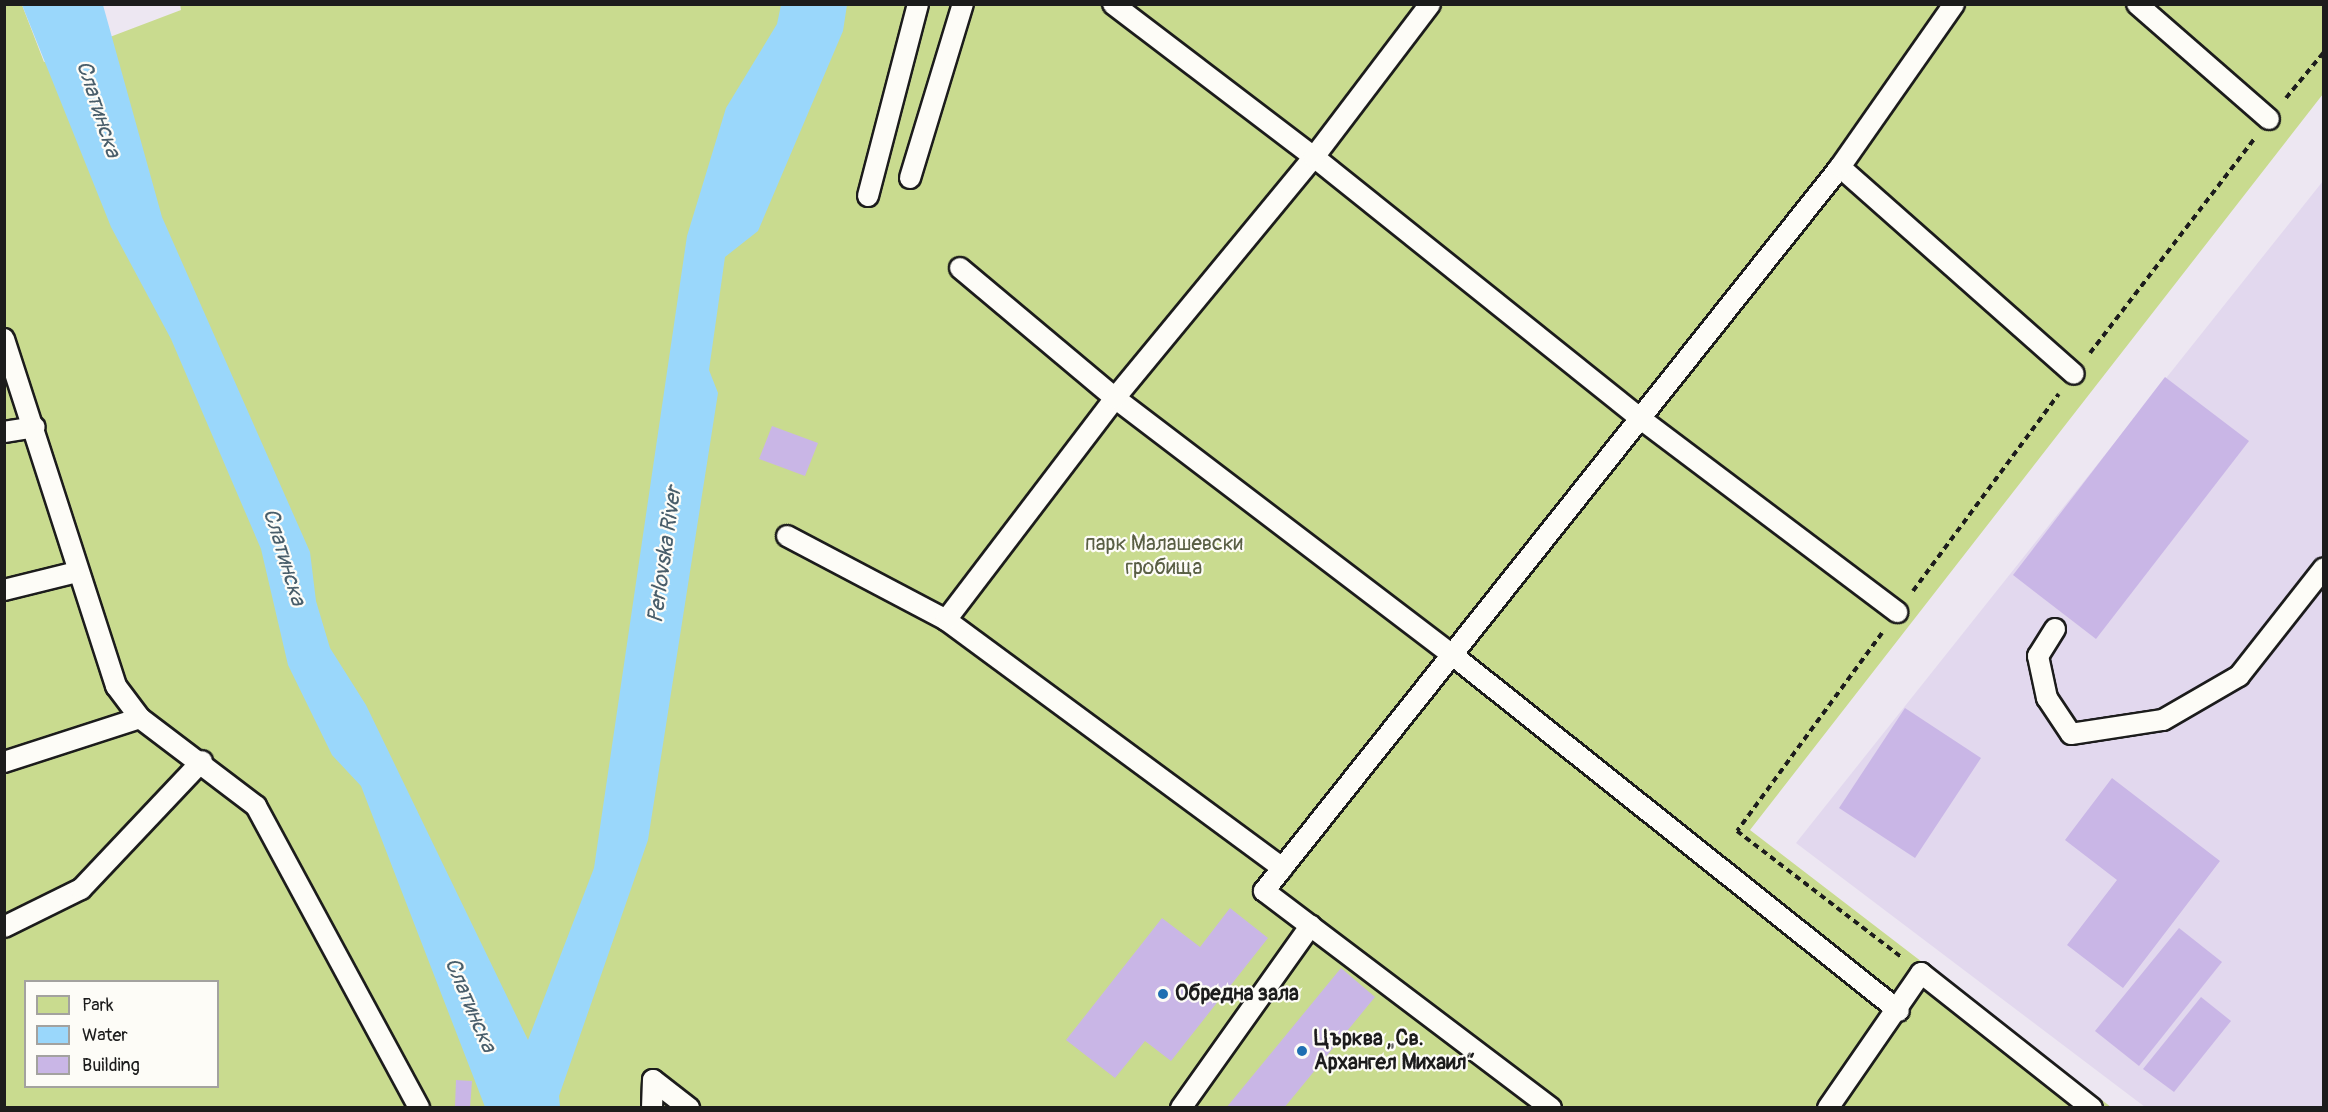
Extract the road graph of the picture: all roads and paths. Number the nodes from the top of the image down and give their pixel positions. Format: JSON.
{"nodes":[{"id":1,"x":918,"y":4,"type":"edge"},
{"id":2,"x":963,"y":4,"type":"edge"},
{"id":3,"x":1113,"y":4,"type":"edge"},
{"id":4,"x":1430,"y":4,"type":"edge"},
{"id":5,"x":1954,"y":4,"type":"edge"},
{"id":6,"x":2137,"y":4,"type":"edge"},
{"id":7,"x":2324,"y":52,"type":"edge"},
{"id":8,"x":2269,"y":120,"type":"junction"},
{"id":9,"x":1314,"y":157,"type":"junction"},
{"id":10,"x":1840,"y":167,"type":"junction"},
{"id":11,"x":910,"y":178,"type":"dead end"},
{"id":12,"x":868,"y":196,"type":"dead end"},
{"id":13,"x":960,"y":268,"type":"dead end"},
{"id":14,"x":4,"y":339,"type":"edge"},
{"id":15,"x":2074,"y":374,"type":"junction"},
{"id":16,"x":1115,"y":398,"type":"junction"},
{"id":17,"x":1641,"y":419,"type":"junction"},
{"id":18,"x":35,"y":427,"type":"junction"},
{"id":19,"x":4,"y":432,"type":"edge"},
{"id":20,"x":787,"y":536,"type":"dead end"},
{"id":21,"x":2324,"y":568,"type":"edge"},
{"id":22,"x":77,"y":572,"type":"junction"},
{"id":23,"x":4,"y":591,"type":"edge"},
{"id":24,"x":1897,"y":612,"type":"junction"},
{"id":25,"x":946,"y":620,"type":"junction"},
{"id":26,"x":2055,"y":629,"type":"dead end"},
{"id":27,"x":1450,"y":653,"type":"junction"},
{"id":28,"x":140,"y":718,"type":"junction"},
{"id":29,"x":202,"y":761,"type":"junction"},
{"id":30,"x":4,"y":762,"type":"edge"},
{"id":31,"x":1282,"y":868,"type":"junction"},
{"id":32,"x":1311,"y":925,"type":"junction"},
{"id":33,"x":4,"y":927,"type":"edge"},
{"id":34,"x":1921,"y":973,"type":"junction"},
{"id":35,"x":1899,"y":1011,"type":"junction"},
{"id":36,"x":419,"y":1107,"type":"edge"},
{"id":37,"x":652,"y":1107,"type":"edge"},
{"id":38,"x":689,"y":1107,"type":"edge"},
{"id":39,"x":1181,"y":1107,"type":"edge"},
{"id":40,"x":1551,"y":1107,"type":"edge"},
{"id":41,"x":1828,"y":1107,"type":"edge"},
{"id":42,"x":2092,"y":1107,"type":"edge"}],
"edges":[{"from":1,"to":12,"type":"lane"},
{"from":2,"to":11,"type":"lane"},
{"from":3,"to":9,"type":"lane"},
{"from":4,"to":9,"type":"lane"},
{"from":5,"to":10,"type":"lane"},
{"from":6,"to":8,"type":"lane"},
{"from":7,"to":8,"type":"path"},
{"from":8,"to":15,"type":"path"},
{"from":9,"to":16,"type":"lane"},
{"from":9,"to":17,"type":"lane"},
{"from":10,"to":15,"type":"lane"},
{"from":10,"to":17,"type":"lane"},
{"from":13,"to":16,"type":"lane"},
{"from":14,"to":18,"type":"lane"},
{"from":15,"to":24,"type":"path"},
{"from":16,"to":25,"type":"lane"},
{"from":16,"to":27,"type":"lane"},
{"from":17,"to":24,"type":"lane"},
{"from":17,"to":27,"type":"lane"},
{"from":18,"to":19,"type":"lane"},
{"from":18,"to":22,"type":"lane"},
{"from":20,"to":25,"type":"lane"},
{"from":21,"to":26,"type":"lane"},
{"from":22,"to":23,"type":"lane"},
{"from":22,"to":28,"type":"lane"},
{"from":24,"to":34,"type":"path"},
{"from":25,"to":31,"type":"lane"},
{"from":27,"to":31,"type":"lane"},
{"from":27,"to":35,"type":"lane"},
{"from":28,"to":29,"type":"lane"},
{"from":28,"to":30,"type":"lane"},
{"from":29,"to":33,"type":"lane"},
{"from":29,"to":36,"type":"lane"},
{"from":31,"to":32,"type":"lane"},
{"from":32,"to":39,"type":"lane"},
{"from":32,"to":40,"type":"lane"},
{"from":34,"to":35,"type":"lane"},
{"from":34,"to":42,"type":"lane"},
{"from":35,"to":41,"type":"lane"},
{"from":37,"to":38,"type":"lane"}]}
